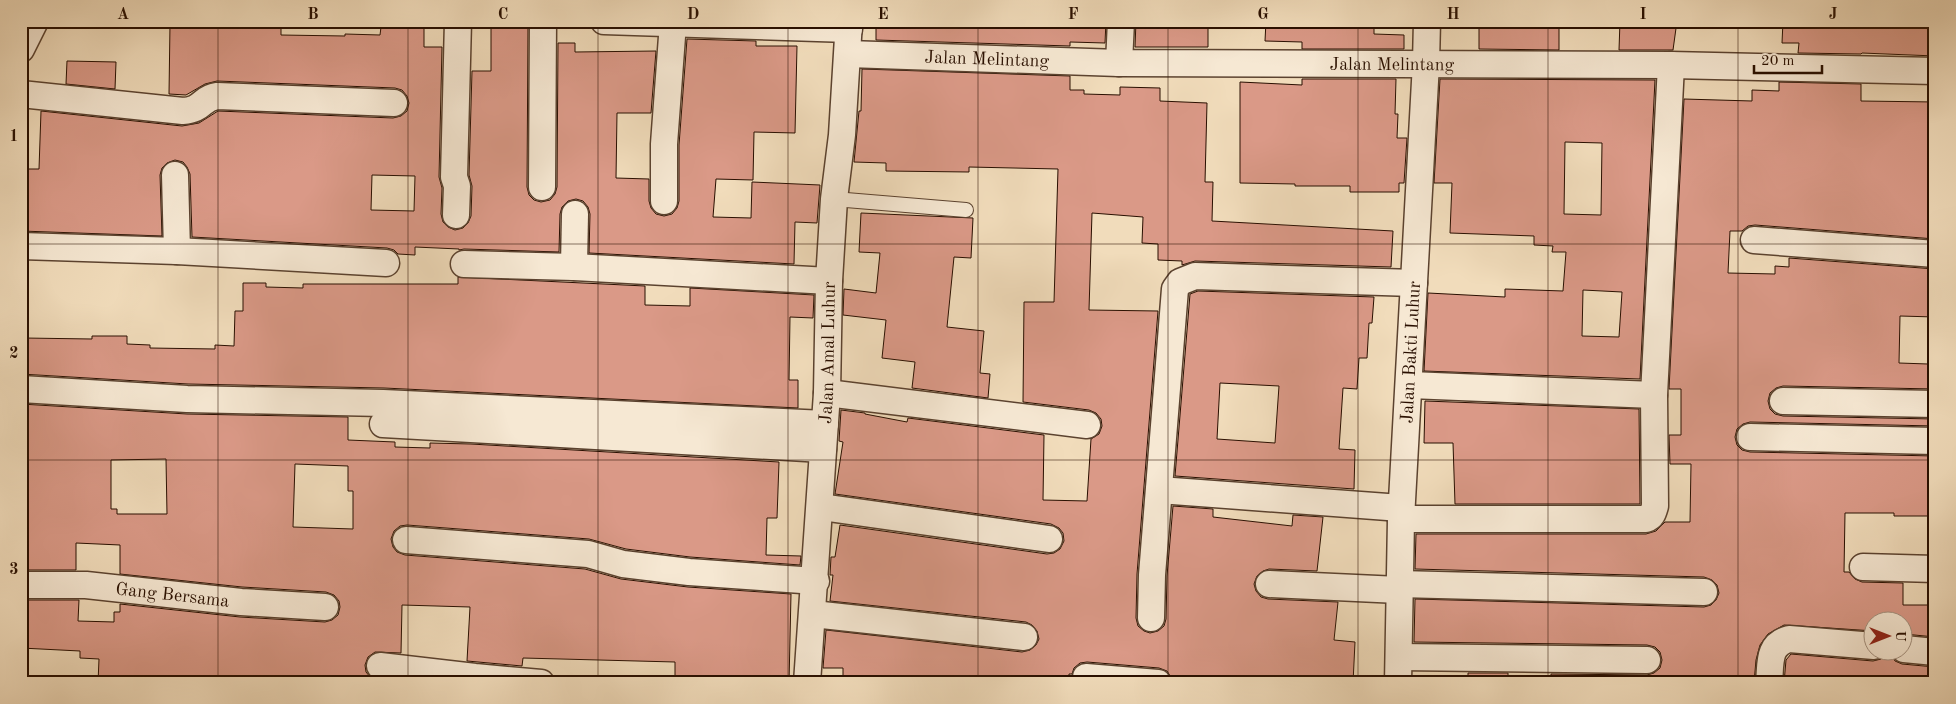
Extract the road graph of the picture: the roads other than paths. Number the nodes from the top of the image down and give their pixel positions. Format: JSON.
{"nodes":[{"id":1,"x":35,"y":21,"type":"edge"},
{"id":2,"x":458,"y":21,"type":"edge"},
{"id":3,"x":543,"y":21,"type":"edge"},
{"id":4,"x":604,"y":21,"type":"edge"},
{"id":5,"x":1121,"y":21,"type":"edge"},
{"id":6,"x":1427,"y":21,"type":"edge"},
{"id":7,"x":700,"y":22,"type":"edge"},
{"id":8,"x":673,"y":23,"type":"junction"},
{"id":9,"x":849,"y":35,"type":"edge"},
{"id":10,"x":21,"y":49,"type":"edge"},
{"id":11,"x":1119,"y":63,"type":"junction"},
{"id":12,"x":1426,"y":63,"type":"junction"},
{"id":13,"x":1671,"y":65,"type":"junction"},
{"id":14,"x":1935,"y":71,"type":"edge"},
{"id":15,"x":21,"y":94,"type":"edge"},
{"id":16,"x":394,"y":103,"type":"dead end"},
{"id":17,"x":175,"y":175,"type":"dead end"},
{"id":18,"x":542,"y":187,"type":"dead end"},
{"id":19,"x":834,"y":199,"type":"junction"},
{"id":20,"x":664,"y":201,"type":"dead end"},
{"id":21,"x":966,"y":210,"type":"dead end"},
{"id":22,"x":575,"y":214,"type":"dead end"},
{"id":23,"x":456,"y":215,"type":"dead end"},
{"id":24,"x":1754,"y":240,"type":"dead end"},
{"id":25,"x":21,"y":246,"type":"edge"},
{"id":26,"x":177,"y":251,"type":"junction"},
{"id":27,"x":1935,"y":254,"type":"edge"},
{"id":28,"x":386,"y":262,"type":"dead end"},
{"id":29,"x":464,"y":264,"type":"dead end"},
{"id":30,"x":574,"y":267,"type":"junction"},
{"id":31,"x":828,"y":281,"type":"junction"},
{"id":32,"x":1414,"y":283,"type":"junction"},
{"id":33,"x":1410,"y":385,"type":"junction"},
{"id":34,"x":21,"y":389,"type":"edge"},
{"id":35,"x":827,"y":393,"type":"junction"},
{"id":36,"x":1654,"y":395,"type":"junction"},
{"id":37,"x":1783,"y":401,"type":"dead end"},
{"id":38,"x":1935,"y":404,"type":"edge"},
{"id":39,"x":383,"y":424,"type":"dead end"},
{"id":40,"x":1087,"y":425,"type":"dead end"},
{"id":41,"x":824,"y":437,"type":"junction"},
{"id":42,"x":1750,"y":437,"type":"dead end"},
{"id":43,"x":1935,"y":442,"type":"edge"},
{"id":44,"x":1159,"y":490,"type":"junction"},
{"id":45,"x":821,"y":508,"type":"junction"},
{"id":46,"x":1401,"y":514,"type":"junction"},
{"id":47,"x":1049,"y":539,"type":"dead end"},
{"id":48,"x":406,"y":540,"type":"dead end"},
{"id":49,"x":1863,"y":567,"type":"dead end"},
{"id":50,"x":1935,"y":569,"type":"edge"},
{"id":51,"x":816,"y":581,"type":"junction"},
{"id":52,"x":1269,"y":584,"type":"dead end"},
{"id":53,"x":21,"y":585,"type":"edge"},
{"id":54,"x":1399,"y":587,"type":"junction"},
{"id":55,"x":1704,"y":592,"type":"dead end"},
{"id":56,"x":325,"y":607,"type":"dead end"},
{"id":57,"x":812,"y":614,"type":"junction"},
{"id":58,"x":1151,"y":618,"type":"dead end"},
{"id":59,"x":1024,"y":637,"type":"dead end"},
{"id":60,"x":1864,"y":645,"type":"edge"},
{"id":61,"x":1914,"y":650,"type":"edge"},
{"id":62,"x":1935,"y":652,"type":"edge"},
{"id":63,"x":1399,"y":657,"type":"junction"},
{"id":64,"x":1648,"y":660,"type":"dead end"},
{"id":65,"x":380,"y":666,"type":"dead end"},
{"id":66,"x":1086,"y":677,"type":"dead end"},
{"id":67,"x":1124,"y":682,"type":"edge"},
{"id":68,"x":541,"y":683,"type":"edge"},
{"id":69,"x":807,"y":683,"type":"edge"},
{"id":70,"x":1158,"y":683,"type":"edge"},
{"id":71,"x":1398,"y":683,"type":"edge"},
{"id":72,"x":1768,"y":683,"type":"edge"}],
"edges":[{"from":1,"to":10,"type":"street"},
{"from":2,"to":23,"type":"street"},
{"from":3,"to":18,"type":"street"},
{"from":4,"to":8,"type":"street","name":"Jalan Melintang"},
{"from":5,"to":11,"type":"street"},
{"from":6,"to":12,"type":"street","name":"Jalan Bakti Luhur"},
{"from":7,"to":8,"type":"street","name":"Jalan Melintang"},
{"from":7,"to":9,"type":"street","name":"Jalan Melintang"},
{"from":8,"to":20,"type":"street"},
{"from":9,"to":11,"type":"street","name":"Jalan Melintang"},
{"from":9,"to":19,"type":"street","name":"Jalan Amal Luhur"},
{"from":11,"to":12,"type":"street","name":"Jalan Melintang"},
{"from":12,"to":13,"type":"street","name":"Jalan Melintang"},
{"from":12,"to":32,"type":"street","name":"Jalan Bakti Luhur"},
{"from":13,"to":14,"type":"street","name":"Jalan Melintang"},
{"from":13,"to":36,"type":"street"},
{"from":15,"to":16,"type":"street"},
{"from":17,"to":26,"type":"street"},
{"from":19,"to":21,"type":"lane"},
{"from":19,"to":31,"type":"street","name":"Jalan Amal Luhur"},
{"from":22,"to":30,"type":"street"},
{"from":24,"to":27,"type":"street"},
{"from":25,"to":26,"type":"street"},
{"from":26,"to":28,"type":"street"},
{"from":29,"to":30,"type":"street"},
{"from":30,"to":31,"type":"street"},
{"from":31,"to":35,"type":"street","name":"Jalan Amal Luhur"},
{"from":32,"to":33,"type":"street","name":"Jalan Bakti Luhur"},
{"from":32,"to":44,"type":"street"},
{"from":33,"to":36,"type":"street"},
{"from":33,"to":46,"type":"street","name":"Jalan Bakti Luhur"},
{"from":34,"to":41,"type":"street"},
{"from":35,"to":40,"type":"street"},
{"from":35,"to":41,"type":"street","name":"Jalan Amal Luhur"},
{"from":36,"to":46,"type":"street"},
{"from":37,"to":38,"type":"street"},
{"from":39,"to":41,"type":"street"},
{"from":41,"to":45,"type":"street","name":"Jalan Amal Luhur"},
{"from":42,"to":43,"type":"street"},
{"from":44,"to":46,"type":"street"},
{"from":44,"to":58,"type":"street"},
{"from":45,"to":47,"type":"street"},
{"from":45,"to":51,"type":"street","name":"Jalan Amal Luhur"},
{"from":46,"to":54,"type":"street","name":"Jalan Bakti Luhur"},
{"from":48,"to":51,"type":"street"},
{"from":49,"to":50,"type":"street"},
{"from":51,"to":57,"type":"street","name":"Jalan Amal Luhur"},
{"from":52,"to":54,"type":"street"},
{"from":53,"to":56,"type":"street","name":"Gang Bersama"},
{"from":54,"to":55,"type":"street"},
{"from":54,"to":63,"type":"street","name":"Jalan Bakti Luhur"},
{"from":57,"to":59,"type":"street"},
{"from":57,"to":69,"type":"street","name":"Jalan Amal Luhur"},
{"from":60,"to":72,"type":"street"},
{"from":61,"to":62,"type":"street"},
{"from":63,"to":64,"type":"street"},
{"from":63,"to":71,"type":"street","name":"Jalan Bakti Luhur"},
{"from":65,"to":68,"type":"street"},
{"from":66,"to":67,"type":"street"},
{"from":67,"to":70,"type":"street"}]}
